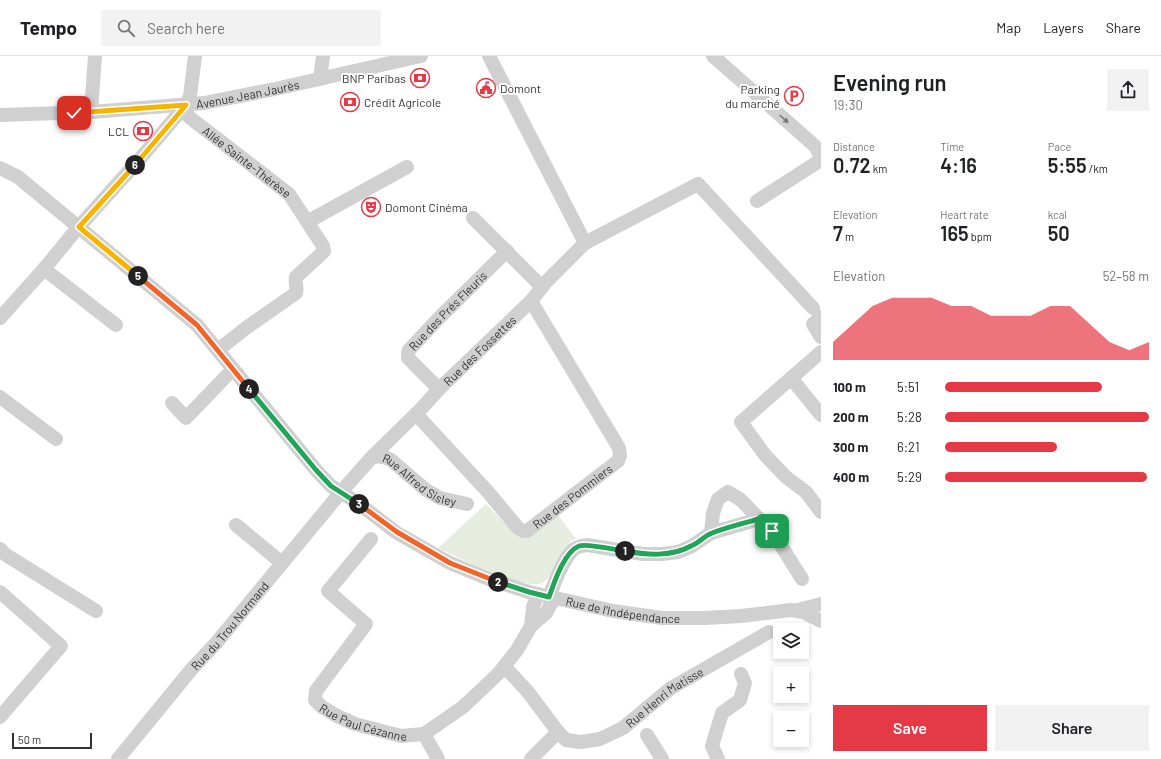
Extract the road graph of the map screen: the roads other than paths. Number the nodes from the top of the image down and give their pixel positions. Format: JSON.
{"nodes":[{"id":1,"x":95,"y":56,"type":"edge"},
{"id":2,"x":195,"y":56,"type":"edge"},
{"id":3,"x":323,"y":56,"type":"edge"},
{"id":4,"x":421,"y":56,"type":"edge"},
{"id":5,"x":489,"y":56,"type":"edge"},
{"id":6,"x":713,"y":56,"type":"edge"},
{"id":7,"x":320,"y":79,"type":"junction"},
{"id":8,"x":186,"y":105,"type":"junction"},
{"id":9,"x":91,"y":112,"type":"junction"},
{"id":10,"x":0,"y":115,"type":"edge"},
{"id":11,"x":821,"y":157,"type":"edge"},
{"id":12,"x":821,"y":160,"type":"edge"},
{"id":13,"x":407,"y":167,"type":"dead end"},
{"id":14,"x":0,"y":168,"type":"edge"},
{"id":15,"x":0,"y":173,"type":"edge"},
{"id":16,"x":27,"y":185,"type":"junction"},
{"id":17,"x":757,"y":201,"type":"dead end"},
{"id":18,"x":473,"y":218,"type":"dead end"},
{"id":19,"x":307,"y":222,"type":"junction"},
{"id":20,"x":79,"y":227,"type":"junction"},
{"id":21,"x":585,"y":243,"type":"junction"},
{"id":22,"x":506,"y":251,"type":"junction"},
{"id":23,"x":44,"y":269,"type":"junction"},
{"id":24,"x":542,"y":287,"type":"junction"},
{"id":25,"x":531,"y":301,"type":"junction"},
{"id":26,"x":817,"y":312,"type":"edge"},
{"id":27,"x":0,"y":318,"type":"edge"},
{"id":28,"x":116,"y":325,"type":"dead end"},
{"id":29,"x":821,"y":337,"type":"edge"},
{"id":30,"x":218,"y":350,"type":"junction"},
{"id":31,"x":821,"y":352,"type":"edge"},
{"id":32,"x":233,"y":369,"type":"junction"},
{"id":33,"x":791,"y":378,"type":"junction"},
{"id":34,"x":439,"y":389,"type":"junction"},
{"id":35,"x":0,"y":396,"type":"edge"},
{"id":36,"x":172,"y":403,"type":"dead end"},
{"id":37,"x":416,"y":414,"type":"junction"},
{"id":38,"x":821,"y":415,"type":"edge"},
{"id":39,"x":56,"y":439,"type":"dead end"},
{"id":40,"x":373,"y":456,"type":"junction"},
{"id":41,"x":340,"y":492,"type":"junction"},
{"id":42,"x":467,"y":504,"type":"dead end"},
{"id":43,"x":821,"y":512,"type":"edge"},
{"id":44,"x":759,"y":519,"type":"junction"},
{"id":45,"x":236,"y":525,"type":"dead end"},
{"id":46,"x":711,"y":533,"type":"junction"},
{"id":47,"x":371,"y":539,"type":"dead end"},
{"id":48,"x":0,"y":549,"type":"edge"},
{"id":49,"x":282,"y":563,"type":"junction"},
{"id":50,"x":802,"y":579,"type":"dead end"},
{"id":51,"x":0,"y":592,"type":"edge"},
{"id":52,"x":547,"y":596,"type":"junction"},
{"id":53,"x":821,"y":604,"type":"edge"},
{"id":54,"x":798,"y":610,"type":"junction"},
{"id":55,"x":96,"y":611,"type":"dead end"},
{"id":56,"x":821,"y":621,"type":"edge"},
{"id":57,"x":769,"y":632,"type":"dead end"},
{"id":58,"x":505,"y":666,"type":"junction"},
{"id":59,"x":741,"y":674,"type":"dead end"},
{"id":60,"x":0,"y":717,"type":"edge"},
{"id":61,"x":558,"y":732,"type":"junction"},
{"id":62,"x":424,"y":734,"type":"junction"},
{"id":63,"x":647,"y":735,"type":"dead end"},
{"id":64,"x":118,"y":759,"type":"edge"},
{"id":65,"x":438,"y":759,"type":"edge"},
{"id":66,"x":531,"y":759,"type":"edge"},
{"id":67,"x":662,"y":759,"type":"edge"},
{"id":68,"x":718,"y":759,"type":"edge"}],
"edges":[{"from":1,"to":9,"type":"street"},
{"from":2,"to":8,"type":"street"},
{"from":3,"to":7,"type":"street"},
{"from":4,"to":7,"type":"street","name":"Avenue Jean Jaurès"},
{"from":5,"to":21,"type":"street"},
{"from":6,"to":11,"type":"street","one_way":true},
{"from":7,"to":8,"type":"street","name":"Avenue Jean Jaurès"},
{"from":8,"to":9,"type":"street","name":"Avenue Jean Jaurès"},
{"from":8,"to":19,"type":"street","name":"Allée Sainte-Thérèse"},
{"from":8,"to":20,"type":"street"},
{"from":9,"to":10,"type":"street","name":"Avenue Jean Jaurès"},
{"from":12,"to":17,"type":"street"},
{"from":13,"to":19,"type":"street"},
{"from":14,"to":16,"type":"street","name":"Rue de l'Indépendance"},
{"from":15,"to":16,"type":"street","name":"Rue de l'Indépendance"},
{"from":16,"to":20,"type":"street","name":"Rue de l'Indépendance"},
{"from":18,"to":22,"type":"street"},
{"from":19,"to":30,"type":"street","name":"Allée Sainte-Thérèse"},
{"from":20,"to":23,"type":"street"},
{"from":20,"to":30,"type":"street","name":"Rue de l'Indépendance"},
{"from":21,"to":24,"type":"street","name":"Rue des Fossettes"},
{"from":21,"to":26,"type":"street","name":"Rue des Fossettes"},
{"from":22,"to":24,"type":"street"},
{"from":22,"to":34,"type":"street","name":"Rue des Prés Fleuris"},
{"from":23,"to":27,"type":"street"},
{"from":23,"to":28,"type":"street"},
{"from":24,"to":25,"type":"street","name":"Rue des Fossettes"},
{"from":25,"to":34,"type":"street","name":"Rue des Fossettes"},
{"from":25,"to":37,"type":"street","name":"Rue des Pommiers"},
{"from":26,"to":29,"type":"street"},
{"from":30,"to":32,"type":"street","name":"Rue de l'Indépendance"},
{"from":31,"to":33,"type":"street"},
{"from":32,"to":36,"type":"street"},
{"from":32,"to":41,"type":"street","name":"Rue de l'Indépendance"},
{"from":33,"to":38,"type":"street"},
{"from":33,"to":43,"type":"street"},
{"from":34,"to":37,"type":"street","name":"Rue des Fossettes"},
{"from":35,"to":39,"type":"street"},
{"from":37,"to":40,"type":"street","name":"Rue des Fossettes"},
{"from":40,"to":41,"type":"street","name":"Rue Alfred Sisley"},
{"from":40,"to":42,"type":"street","name":"Rue Alfred Sisley"},
{"from":41,"to":49,"type":"street","name":"Rue du Trou Normand"},
{"from":41,"to":52,"type":"street","name":"Rue de l'Indépendance"},
{"from":44,"to":46,"type":"street"},
{"from":44,"to":46,"type":"street"},
{"from":44,"to":50,"type":"street"},
{"from":45,"to":49,"type":"street"},
{"from":46,"to":52,"type":"street","name":"Rue Paul Cézanne"},
{"from":47,"to":62,"type":"street","name":"Rue Paul Cézanne"},
{"from":48,"to":55,"type":"street"},
{"from":49,"to":64,"type":"street","name":"Rue du Trou Normand"},
{"from":51,"to":60,"type":"street"},
{"from":52,"to":54,"type":"street","name":"Rue de l'Indépendance"},
{"from":52,"to":58,"type":"street","name":"Rue Paul Cézanne"},
{"from":53,"to":54,"type":"street","name":"Rue de l'Indépendance"},
{"from":54,"to":56,"type":"street","name":"Rue de l'Indépendance"},
{"from":57,"to":61,"type":"street","name":"Rue Henri Matisse"},
{"from":58,"to":61,"type":"street","name":"Rue Henri Matisse"},
{"from":58,"to":62,"type":"street","name":"Rue Paul Cézanne"},
{"from":59,"to":68,"type":"street"},
{"from":61,"to":66,"type":"street"},
{"from":62,"to":65,"type":"street"},
{"from":63,"to":67,"type":"street"}]}
